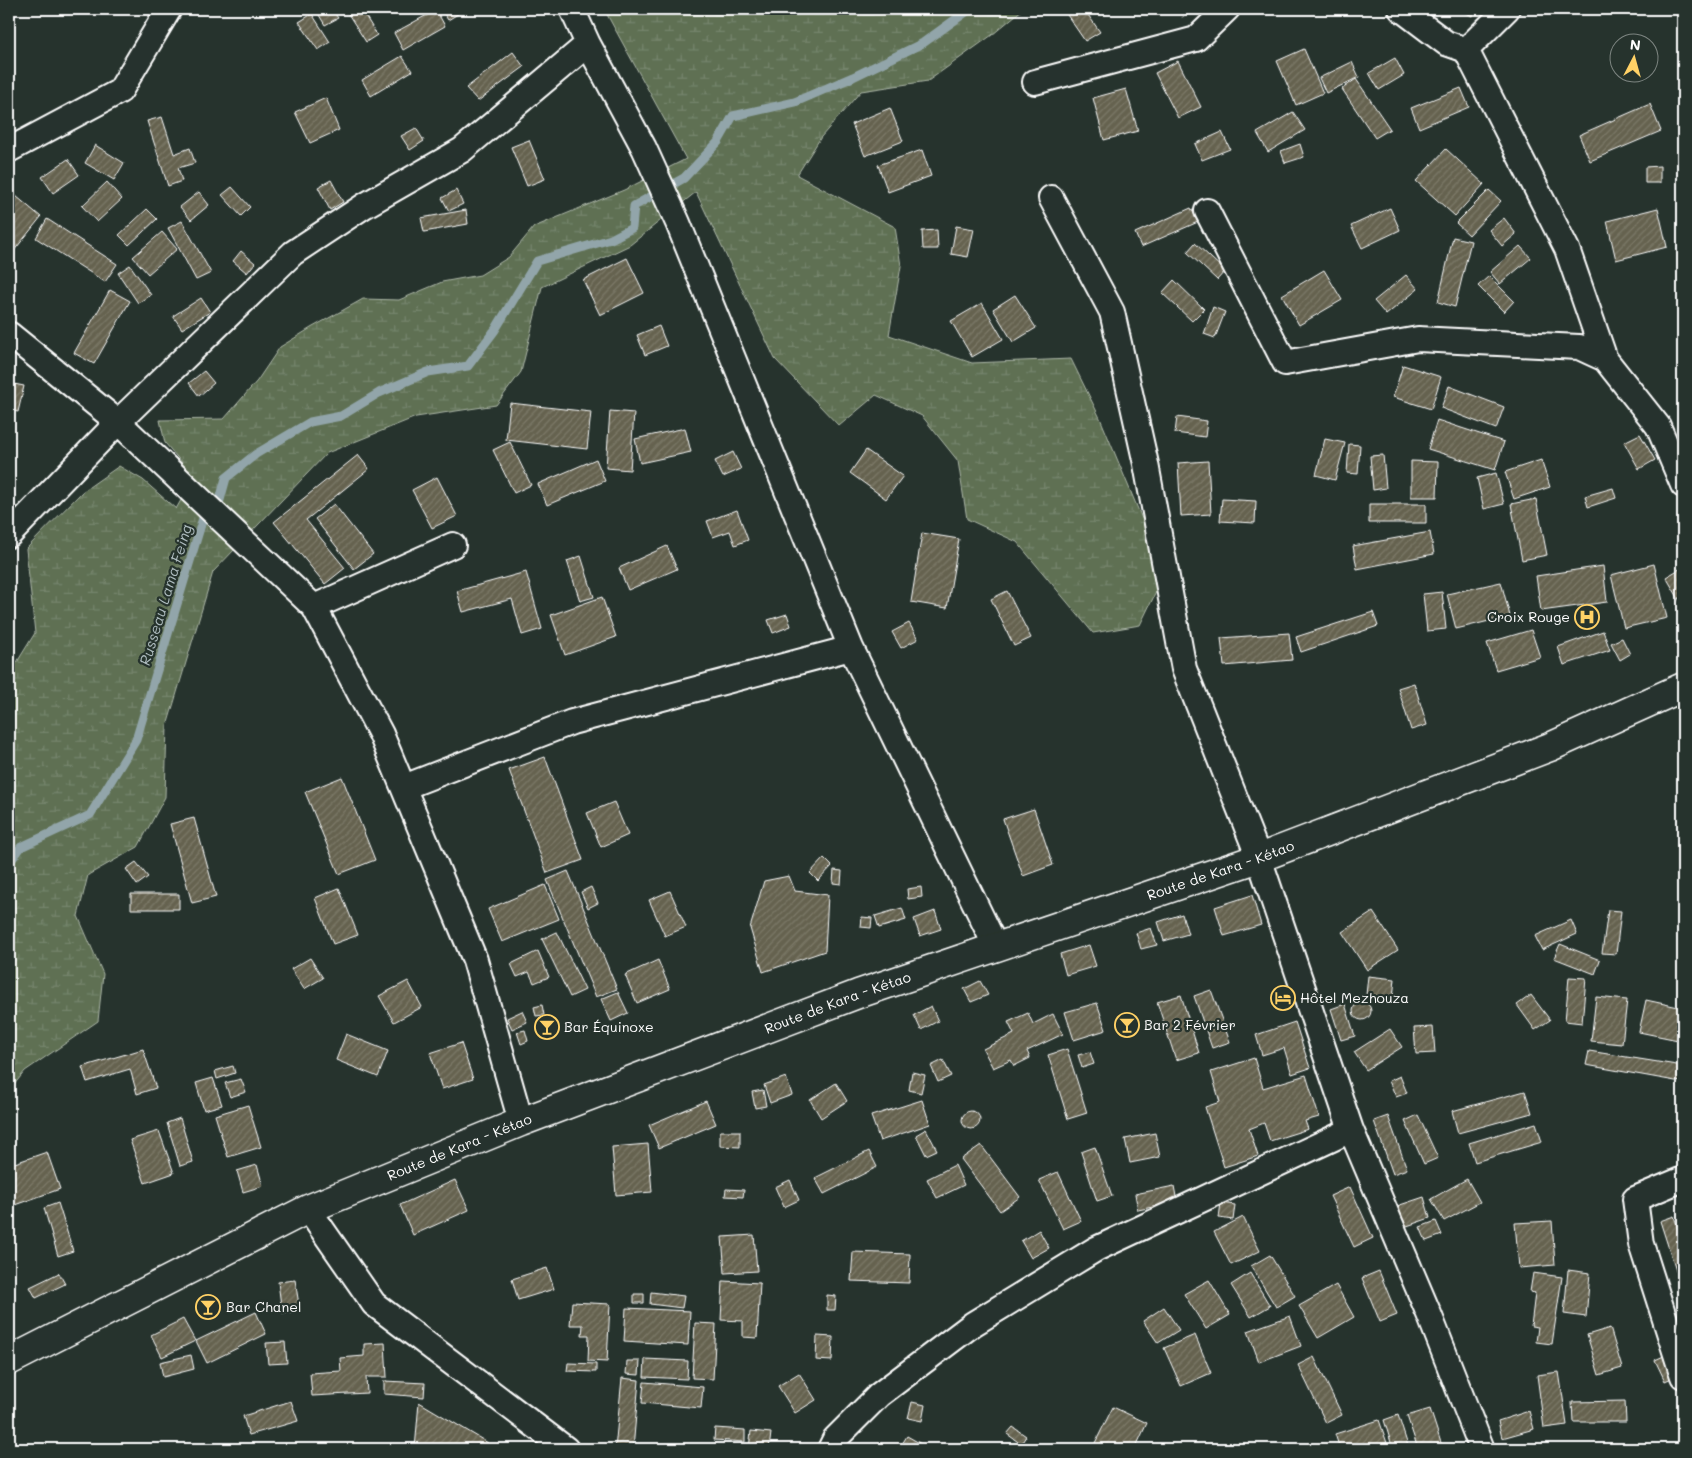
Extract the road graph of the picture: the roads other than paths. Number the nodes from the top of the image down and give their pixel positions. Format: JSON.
{"nodes":[{"id":1,"x":169,"y":9,"type":"edge"},
{"id":2,"x":572,"y":9,"type":"edge"},
{"id":3,"x":1227,"y":9,"type":"edge"},
{"id":4,"x":1400,"y":9,"type":"edge"},
{"id":5,"x":1507,"y":9,"type":"edge"},
{"id":6,"x":588,"y":44,"type":"junction"},
{"id":7,"x":1466,"y":50,"type":"junction"},
{"id":8,"x":1035,"y":82,"type":"dead end"},
{"id":9,"x":9,"y":150,"type":"edge"},
{"id":10,"x":1051,"y":198,"type":"dead end"},
{"id":11,"x":1207,"y":211,"type":"dead end"},
{"id":12,"x":9,"y":334,"type":"edge"},
{"id":13,"x":1605,"y":359,"type":"junction"},
{"id":14,"x":118,"y":422,"type":"junction"},
{"id":15,"x":1683,"y":485,"type":"edge"},
{"id":16,"x":9,"y":535,"type":"edge"},
{"id":17,"x":453,"y":545,"type":"dead end"},
{"id":18,"x":314,"y":606,"type":"junction"},
{"id":19,"x":851,"y":648,"type":"junction"},
{"id":20,"x":1683,"y":687,"type":"edge"},
{"id":21,"x":404,"y":787,"type":"junction"},
{"id":22,"x":1259,"y":858,"type":"junction"},
{"id":23,"x":996,"y":947,"type":"junction"},
{"id":24,"x":521,"y":1122,"type":"junction"},
{"id":25,"x":1351,"y":1130,"type":"junction"},
{"id":26,"x":1683,"y":1179,"type":"edge"},
{"id":27,"x":308,"y":1209,"type":"junction"},
{"id":28,"x":9,"y":1362,"type":"edge"},
{"id":29,"x":1683,"y":1376,"type":"edge"},
{"id":30,"x":566,"y":1449,"type":"edge"},
{"id":31,"x":830,"y":1449,"type":"edge"},
{"id":32,"x":1482,"y":1449,"type":"edge"}],
"edges":[{"from":1,"to":9,"type":"street"},
{"from":2,"to":6,"type":"street"},
{"from":3,"to":8,"type":"street"},
{"from":4,"to":7,"type":"street"},
{"from":5,"to":7,"type":"street"},
{"from":6,"to":14,"type":"street"},
{"from":6,"to":19,"type":"street"},
{"from":7,"to":13,"type":"street"},
{"from":10,"to":22,"type":"street"},
{"from":11,"to":13,"type":"street"},
{"from":12,"to":14,"type":"street"},
{"from":13,"to":15,"type":"street"},
{"from":14,"to":16,"type":"street"},
{"from":14,"to":18,"type":"street"},
{"from":17,"to":18,"type":"street"},
{"from":18,"to":21,"type":"street"},
{"from":19,"to":21,"type":"street"},
{"from":19,"to":23,"type":"street"},
{"from":20,"to":22,"type":"main road","name":"Route de Kara - Kétao"},
{"from":21,"to":24,"type":"street"},
{"from":22,"to":23,"type":"main road","name":"Route de Kara - Kétao"},
{"from":22,"to":25,"type":"street"},
{"from":23,"to":24,"type":"main road","name":"Route de Kara - Kétao"},
{"from":24,"to":27,"type":"main road","name":"Route de Kara - Kétao"},
{"from":25,"to":31,"type":"street"},
{"from":25,"to":32,"type":"street"},
{"from":26,"to":29,"type":"street"},
{"from":27,"to":28,"type":"main road","name":"Route de Kara - Kétao"},
{"from":27,"to":30,"type":"street"}]}
